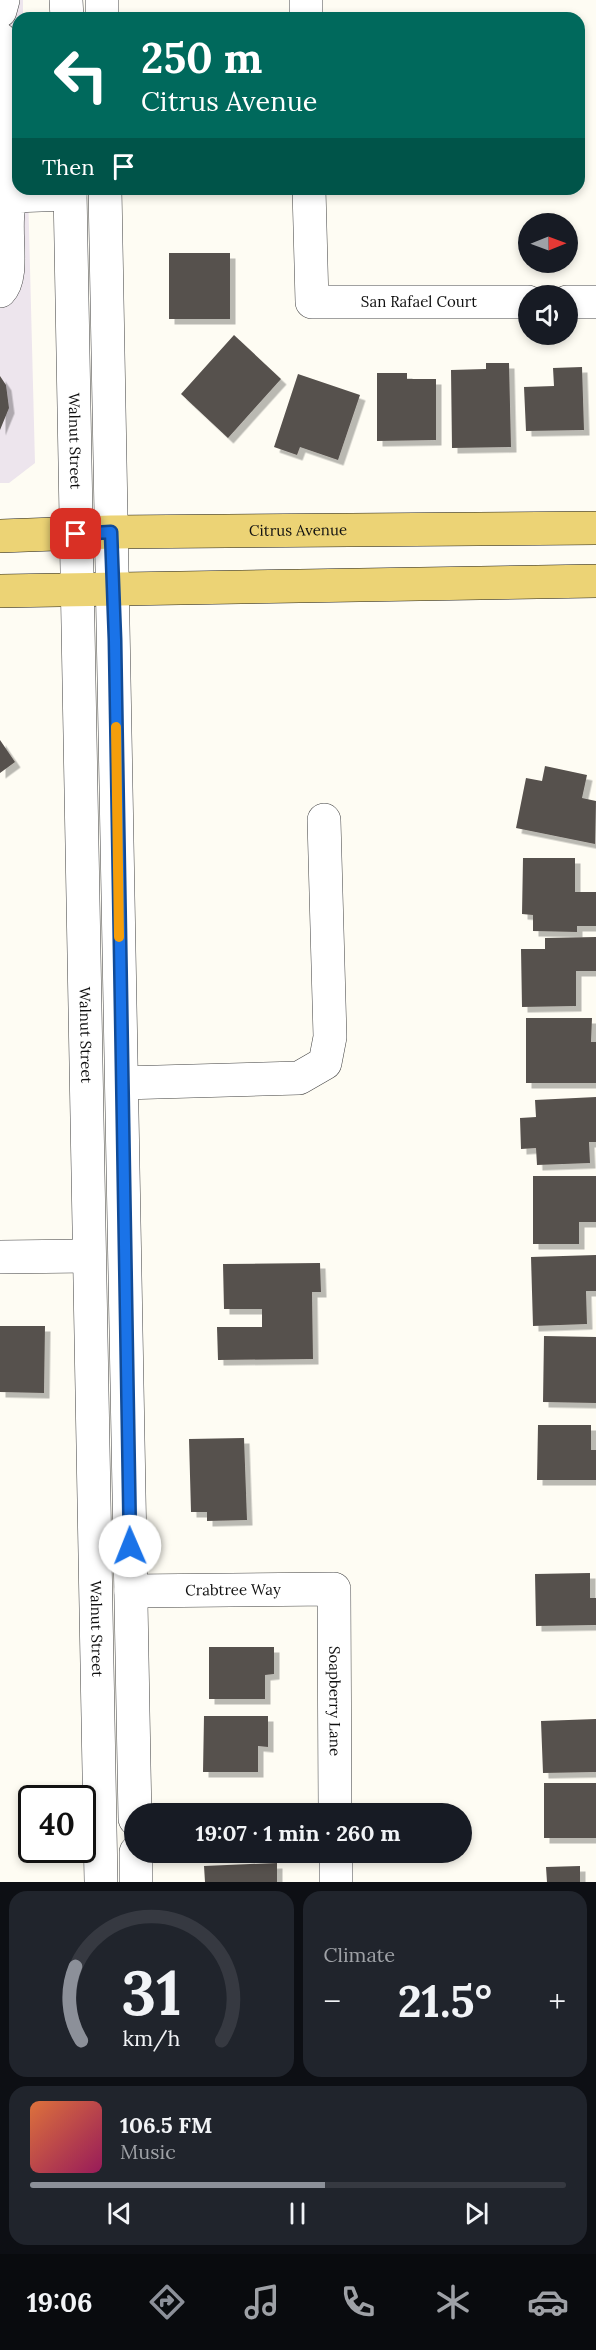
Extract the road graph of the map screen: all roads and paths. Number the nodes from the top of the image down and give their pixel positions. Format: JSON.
{"nodes":[{"id":1,"x":3,"y":0,"type":"edge"},
{"id":2,"x":0,"y":11,"type":"edge"},
{"id":3,"x":0,"y":39,"type":"edge"},
{"id":4,"x":24,"y":195,"type":"edge"},
{"id":5,"x":70,"y":195,"type":"edge"},
{"id":6,"x":105,"y":195,"type":"edge"},
{"id":7,"x":309,"y":195,"type":"edge"},
{"id":8,"x":5,"y":206,"type":"junction"},
{"id":9,"x":0,"y":291,"type":"edge"},
{"id":10,"x":518,"y":302,"type":"edge"},
{"id":11,"x":578,"y":302,"type":"edge"},
{"id":12,"x":596,"y":302,"type":"edge"},
{"id":13,"x":596,"y":528,"type":"edge"},
{"id":14,"x":111,"y":532,"type":"junction"},
{"id":15,"x":76,"y":534,"type":"junction"},
{"id":16,"x":0,"y":536,"type":"edge"},
{"id":17,"x":596,"y":581,"type":"edge"},
{"id":18,"x":113,"y":589,"type":"junction"},
{"id":19,"x":79,"y":590,"type":"junction"},
{"id":20,"x":0,"y":591,"type":"edge"},
{"id":21,"x":324,"y":820,"type":"dead end"},
{"id":22,"x":122,"y":1083,"type":"junction"},
{"id":23,"x":88,"y":1256,"type":"junction"},
{"id":24,"x":0,"y":1257,"type":"edge"},
{"id":25,"x":334,"y":1589,"type":"joint"},
{"id":26,"x":131,"y":1591,"type":"junction"},
{"id":27,"x":135,"y":1803,"type":"edge"},
{"id":28,"x":335,"y":1803,"type":"edge"},
{"id":29,"x":136,"y":1863,"type":"edge"},
{"id":30,"x":336,"y":1863,"type":"edge"},
{"id":31,"x":101,"y":1882,"type":"edge"},
{"id":32,"x":136,"y":1882,"type":"edge"},
{"id":33,"x":336,"y":1882,"type":"edge"}],
"edges":[{"from":1,"to":2,"type":"street"},
{"from":3,"to":8,"type":"street"},
{"from":4,"to":8,"type":"street"},
{"from":5,"to":15,"type":"street","name":"Walnut Street"},
{"from":6,"to":14,"type":"street"},
{"from":7,"to":10,"type":"street","name":"San Rafael Court"},
{"from":8,"to":9,"type":"street"},
{"from":11,"to":12,"type":"street"},
{"from":13,"to":14,"type":"main road","name":"Citrus Avenue"},
{"from":14,"to":15,"type":"main road","name":"Citrus Avenue"},
{"from":14,"to":18,"type":"street"},
{"from":15,"to":16,"type":"main road","name":"Citrus Avenue"},
{"from":15,"to":19,"type":"street","name":"Walnut Street"},
{"from":17,"to":18,"type":"main road"},
{"from":18,"to":19,"type":"main road"},
{"from":18,"to":22,"type":"street"},
{"from":19,"to":20,"type":"main road"},
{"from":19,"to":23,"type":"street","name":"Walnut Street"},
{"from":21,"to":22,"type":"street"},
{"from":22,"to":26,"type":"street"},
{"from":23,"to":24,"type":"street"},
{"from":23,"to":31,"type":"street","name":"Walnut Street"},
{"from":25,"to":26,"type":"street","name":"Crabtree Way"},
{"from":25,"to":28,"type":"street","name":"Soapberry Lane"},
{"from":26,"to":27,"type":"street"},
{"from":29,"to":32,"type":"street"},
{"from":30,"to":33,"type":"street"}]}
